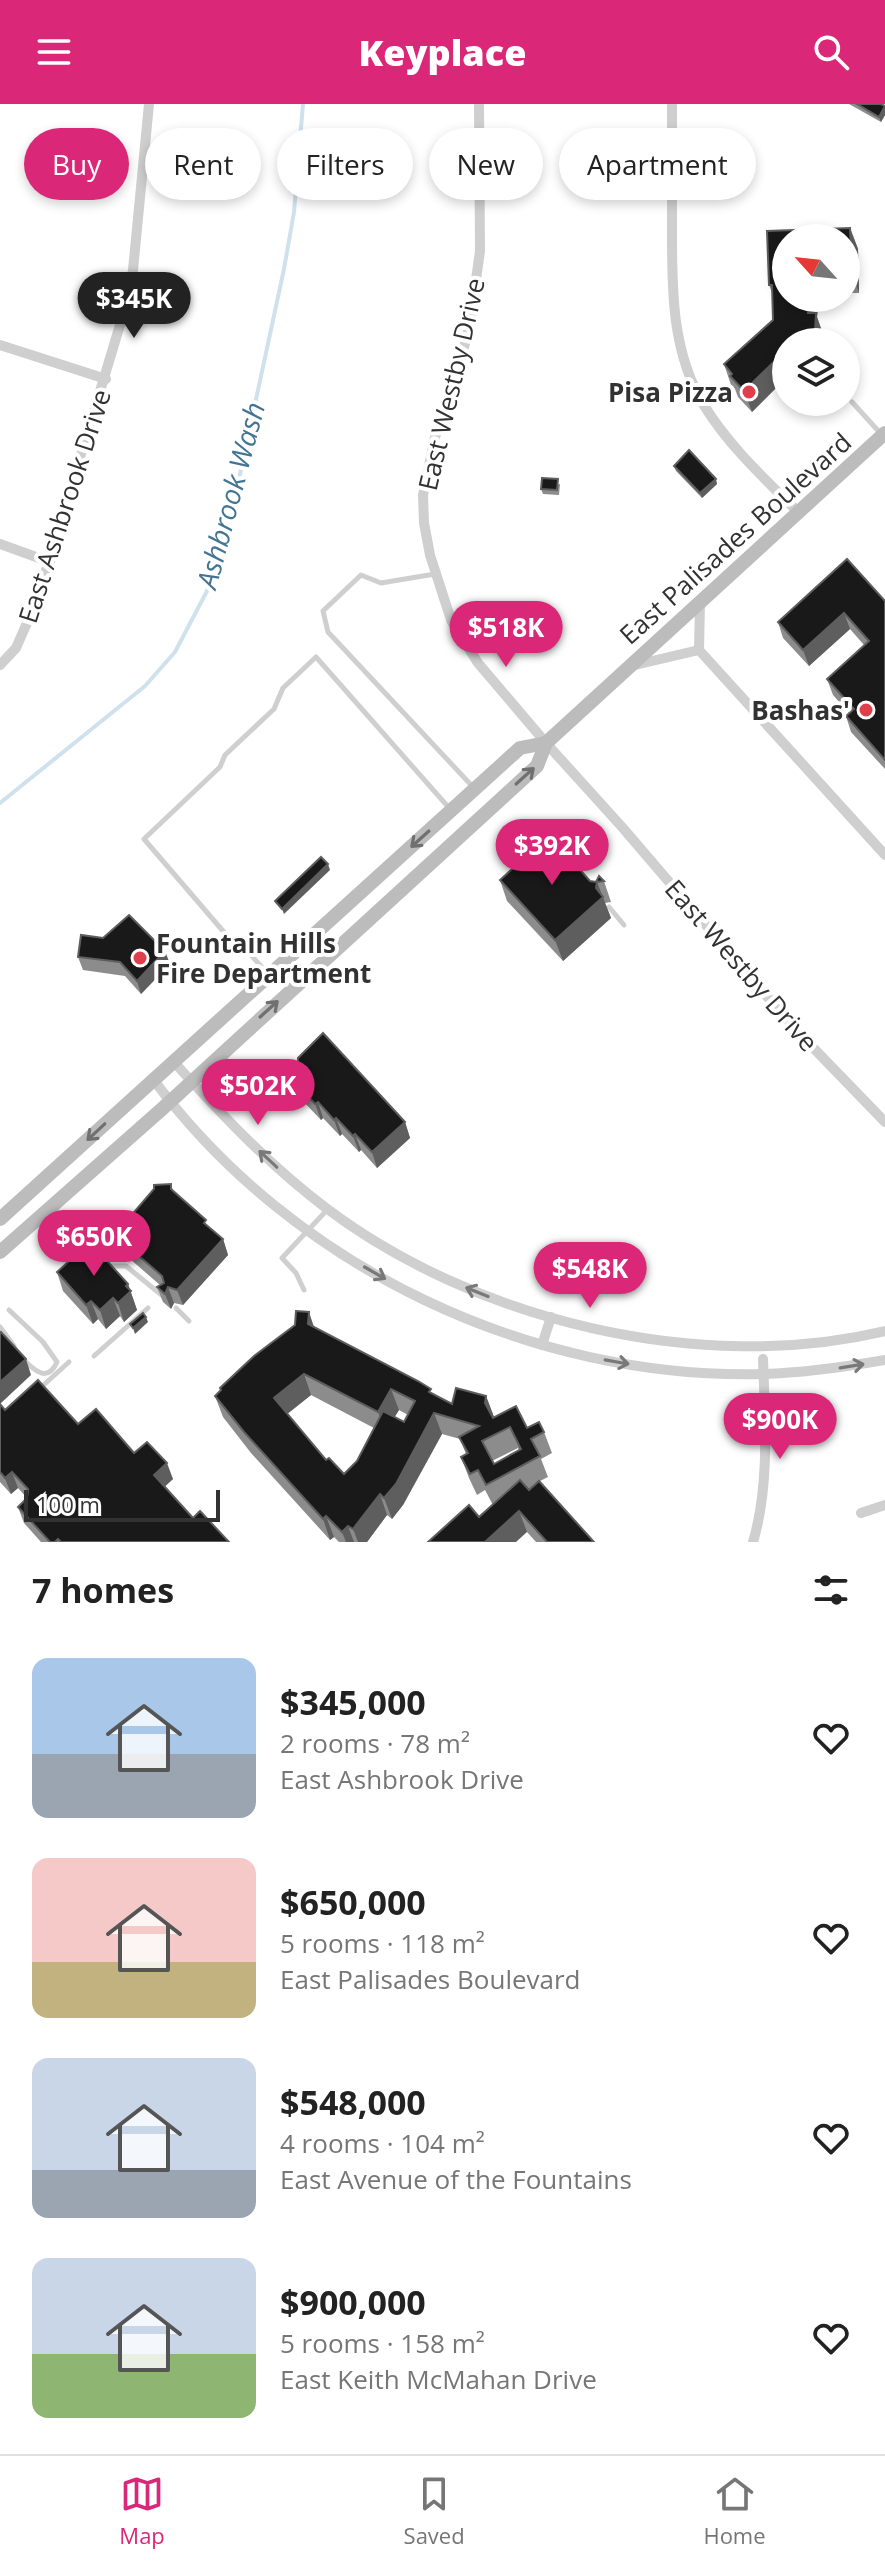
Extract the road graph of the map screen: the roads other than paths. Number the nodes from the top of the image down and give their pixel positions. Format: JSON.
{"nodes":[{"id":1,"x":149,"y":104,"type":"edge"},
{"id":2,"x":479,"y":104,"type":"edge"},
{"id":3,"x":672,"y":104,"type":"edge"},
{"id":4,"x":0,"y":345,"type":"edge"},
{"id":5,"x":106,"y":379,"type":"junction"},
{"id":6,"x":860,"y":410,"type":"edge"},
{"id":7,"x":884,"y":434,"type":"edge"},
{"id":8,"x":798,"y":512,"type":"junction"},
{"id":9,"x":0,"y":544,"type":"edge"},
{"id":10,"x":50,"y":562,"type":"junction"},
{"id":11,"x":436,"y":574,"type":"junction"},
{"id":12,"x":700,"y":602,"type":"junction"},
{"id":13,"x":699,"y":650,"type":"junction"},
{"id":14,"x":0,"y":665,"type":"edge"},
{"id":15,"x":629,"y":667,"type":"junction"},
{"id":16,"x":546,"y":743,"type":"junction"},
{"id":17,"x":475,"y":789,"type":"junction"},
{"id":18,"x":451,"y":811,"type":"junction"},
{"id":19,"x":885,"y":855,"type":"edge"},
{"id":20,"x":609,"y":907,"type":"dead end"},
{"id":21,"x":624,"y":925,"type":"dead end"},
{"id":22,"x":270,"y":975,"type":"junction"},
{"id":23,"x":173,"y":1061,"type":"junction"},
{"id":24,"x":153,"y":1079,"type":"junction"},
{"id":25,"x":191,"y":1081,"type":"junction"},
{"id":26,"x":170,"y":1102,"type":"junction"},
{"id":27,"x":885,"y":1122,"type":"edge"},
{"id":28,"x":327,"y":1209,"type":"junction"},
{"id":29,"x":0,"y":1219,"type":"edge"},
{"id":30,"x":309,"y":1232,"type":"junction"},
{"id":31,"x":0,"y":1252,"type":"edge"},
{"id":32,"x":111,"y":1266,"type":"edge"},
{"id":33,"x":304,"y":1290,"type":"dead end"},
{"id":34,"x":164,"y":1297,"type":"edge"},
{"id":35,"x":148,"y":1308,"type":"dead end"},
{"id":36,"x":176,"y":1308,"type":"dead end"},
{"id":37,"x":9,"y":1310,"type":"dead end"},
{"id":38,"x":551,"y":1317,"type":"junction"},
{"id":39,"x":189,"y":1321,"type":"dead end"},
{"id":40,"x":0,"y":1327,"type":"edge"},
{"id":41,"x":885,"y":1331,"type":"edge"},
{"id":42,"x":542,"y":1345,"type":"junction"},
{"id":43,"x":94,"y":1356,"type":"dead end"},
{"id":44,"x":763,"y":1359,"type":"dead end"},
{"id":45,"x":885,"y":1360,"type":"edge"},
{"id":46,"x":69,"y":1362,"type":"dead end"},
{"id":47,"x":764,"y":1374,"type":"junction"},
{"id":48,"x":34,"y":1394,"type":"edge"},
{"id":49,"x":885,"y":1505,"type":"edge"},
{"id":50,"x":861,"y":1513,"type":"dead end"},
{"id":51,"x":753,"y":1542,"type":"edge"}],
"edges":[{"from":1,"to":5,"type":"street","name":"East Ashbrook Drive"},
{"from":2,"to":11,"type":"street","name":"East Westby Drive"},
{"from":3,"to":8,"type":"street"},
{"from":4,"to":5,"type":"street"},
{"from":5,"to":10,"type":"street","name":"East Ashbrook Drive"},
{"from":6,"to":7,"type":"lane"},
{"from":7,"to":8,"type":"street","name":"East Palisades Boulevard"},
{"from":8,"to":12,"type":"street","name":"East Palisades Boulevard"},
{"from":9,"to":10,"type":"street"},
{"from":10,"to":14,"type":"street","name":"East Ashbrook Drive"},
{"from":11,"to":16,"type":"street","name":"East Westby Drive"},
{"from":11,"to":17,"type":"lane"},
{"from":12,"to":13,"type":"street"},
{"from":12,"to":15,"type":"street","name":"East Palisades Boulevard"},
{"from":13,"to":15,"type":"street"},
{"from":13,"to":19,"type":"street"},
{"from":15,"to":16,"type":"street","name":"East Palisades Boulevard"},
{"from":16,"to":17,"type":"street","name":"East Palisades Boulevard"},
{"from":25,"to":16,"type":"street","name":"East Palisades Boulevard","one_way":true},
{"from":16,"to":27,"type":"street","name":"East Westby Drive"},
{"from":17,"to":18,"type":"street","name":"East Palisades Boulevard"},
{"from":18,"to":22,"type":"street","name":"East Palisades Boulevard","one_way":true},
{"from":18,"to":22,"type":"lane"},
{"from":20,"to":21,"type":"lane"},
{"from":22,"to":23,"type":"street","name":"East Palisades Boulevard"},
{"from":23,"to":24,"type":"street","name":"East Palisades Boulevard"},
{"from":23,"to":25,"type":"street"},
{"from":24,"to":26,"type":"street"},
{"from":24,"to":29,"type":"street","name":"East Palisades Boulevard","one_way":true},
{"from":25,"to":26,"type":"street","name":"East Palisades Boulevard"},
{"from":28,"to":25,"type":"street","one_way":true},
{"from":26,"to":30,"type":"street"},
{"from":26,"to":31,"type":"street","name":"East Palisades Boulevard"},
{"from":28,"to":30,"type":"lane"},
{"from":38,"to":28,"type":"street","one_way":true},
{"from":30,"to":33,"type":"lane"},
{"from":30,"to":42,"type":"street","one_way":true},
{"from":32,"to":34,"type":"lane"},
{"from":35,"to":43,"type":"lane"},
{"from":36,"to":39,"type":"lane"},
{"from":37,"to":40,"type":"lane"},
{"from":38,"to":41,"type":"street"},
{"from":38,"to":42,"type":"street"},
{"from":42,"to":47,"type":"street","one_way":true},
{"from":44,"to":47,"type":"street"},
{"from":47,"to":45,"type":"street","one_way":true},
{"from":46,"to":48,"type":"lane"},
{"from":47,"to":51,"type":"street"},
{"from":49,"to":50,"type":"street"}]}
